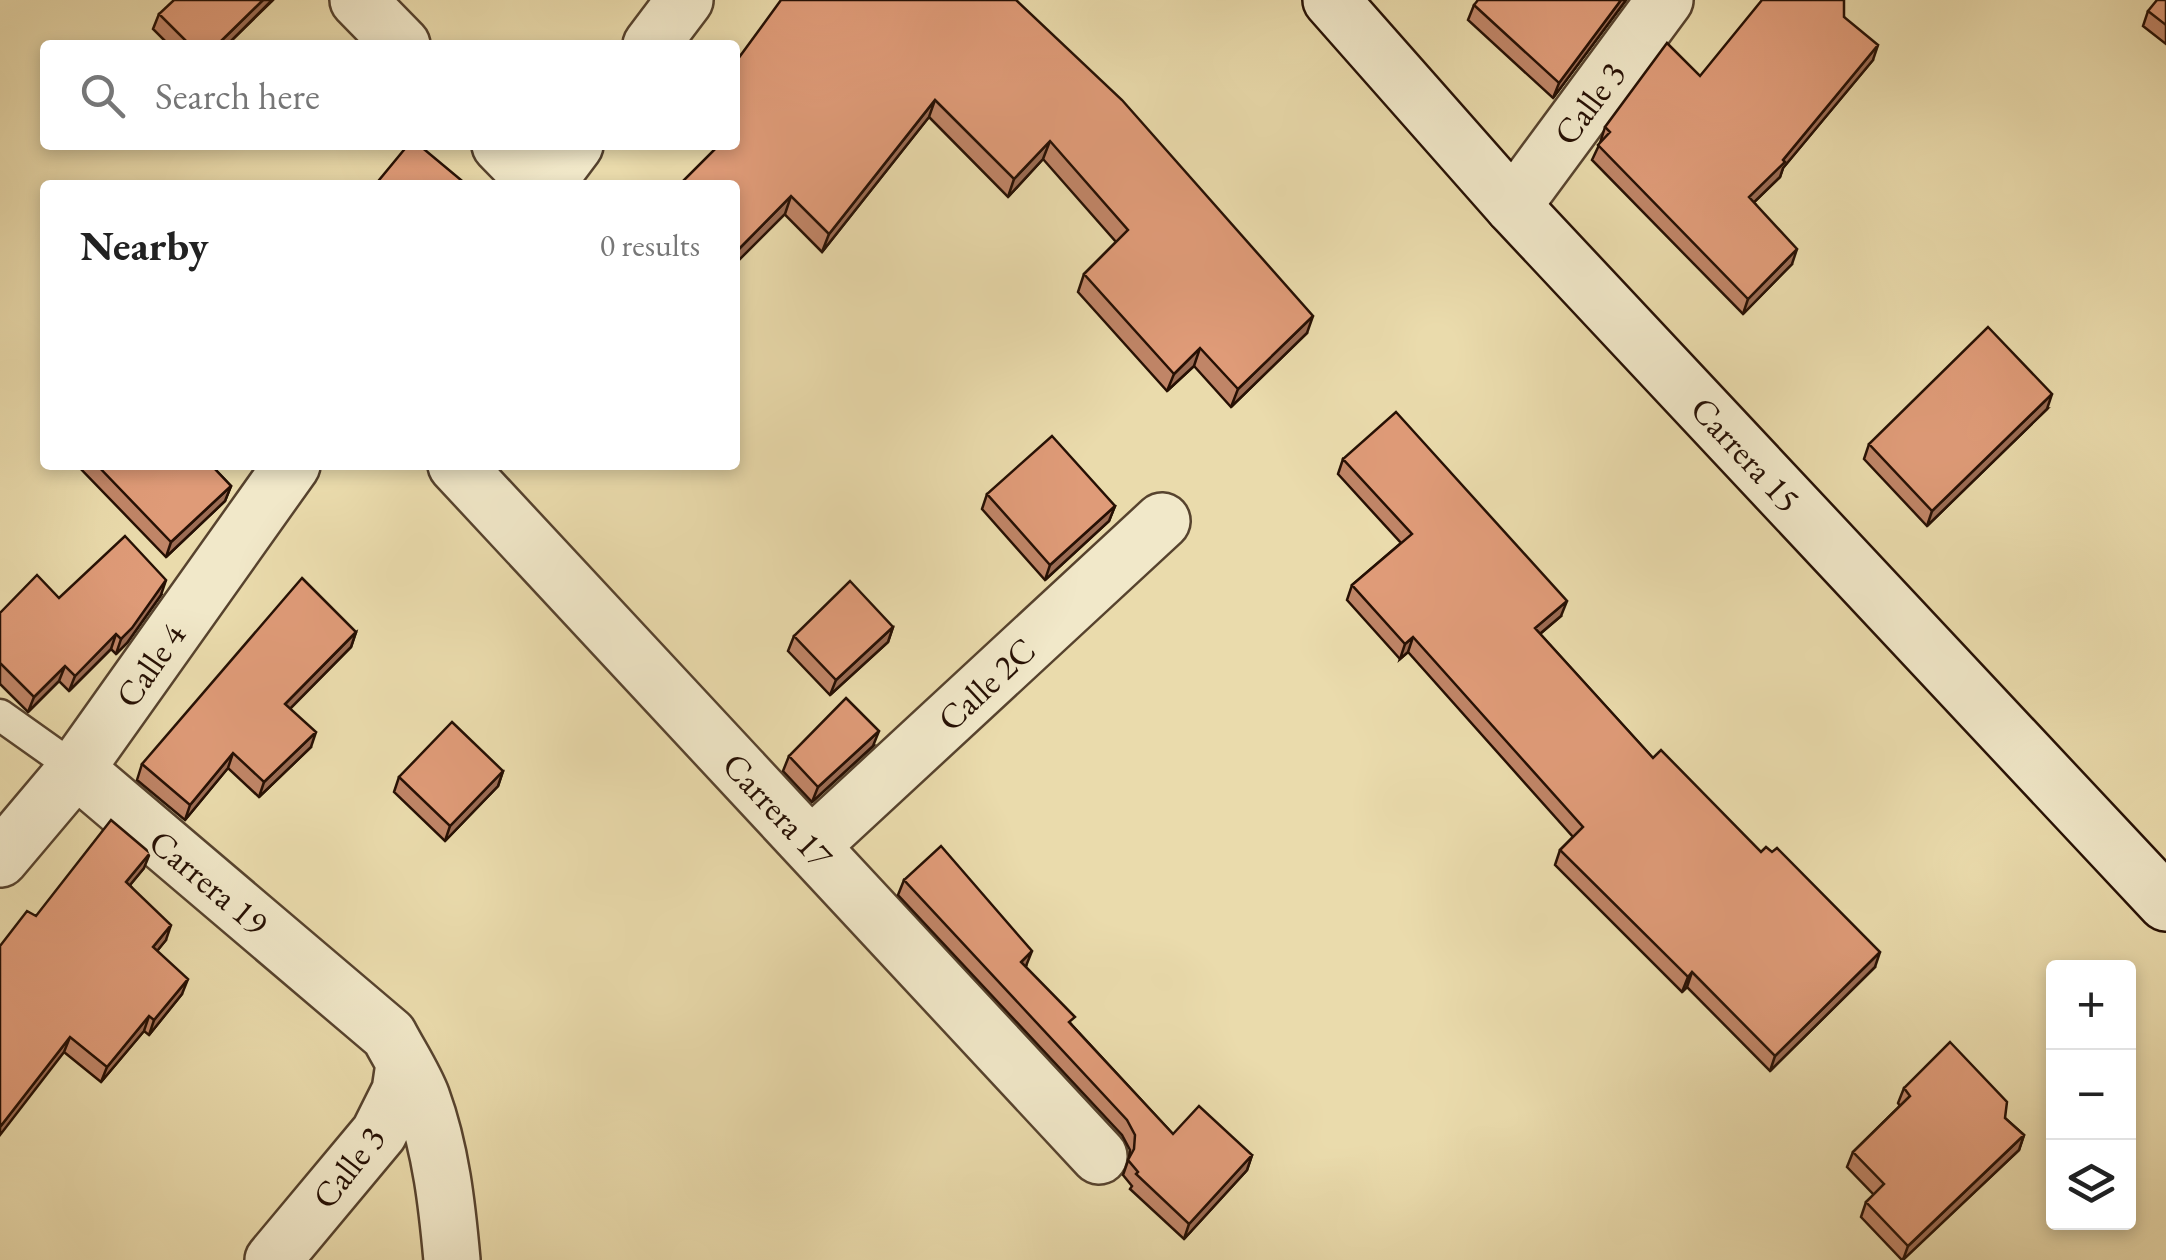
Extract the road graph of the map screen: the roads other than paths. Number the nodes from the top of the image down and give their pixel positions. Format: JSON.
{"nodes":[{"id":1,"x":358,"y":0,"type":"edge"},
{"id":2,"x":685,"y":0,"type":"edge"},
{"id":3,"x":1331,"y":0,"type":"edge"},
{"id":4,"x":1666,"y":0,"type":"edge"},
{"id":5,"x":397,"y":40,"type":"edge"},
{"id":6,"x":655,"y":40,"type":"edge"},
{"id":7,"x":505,"y":150,"type":"edge"},
{"id":8,"x":571,"y":150,"type":"edge"},
{"id":9,"x":537,"y":180,"type":"edge"},
{"id":10,"x":546,"y":180,"type":"edge"},
{"id":11,"x":1513,"y":206,"type":"junction"},
{"id":12,"x":288,"y":470,"type":"edge"},
{"id":13,"x":461,"y":470,"type":"edge"},
{"id":14,"x":1162,"y":521,"type":"dead end"},
{"id":15,"x":0,"y":715,"type":"edge"},
{"id":16,"x":76,"y":769,"type":"junction"},
{"id":17,"x":812,"y":846,"type":"junction"},
{"id":18,"x":0,"y":859,"type":"edge"},
{"id":19,"x":2166,"y":903,"type":"edge"},
{"id":20,"x":404,"y":1064,"type":"junction"},
{"id":21,"x":1100,"y":1156,"type":"dead end"},
{"id":22,"x":273,"y":1260,"type":"edge"},
{"id":23,"x":452,"y":1260,"type":"edge"}],
"edges":[{"from":1,"to":5,"type":"street"},
{"from":2,"to":6,"type":"street"},
{"from":3,"to":11,"type":"street","name":"Carrera 15"},
{"from":4,"to":11,"type":"street","name":"Calle 3"},
{"from":7,"to":9,"type":"street"},
{"from":8,"to":10,"type":"street"},
{"from":11,"to":19,"type":"street","name":"Carrera 15"},
{"from":12,"to":16,"type":"street","name":"Calle 4"},
{"from":13,"to":17,"type":"street","name":"Carrera 17"},
{"from":14,"to":17,"type":"street","name":"Calle 2C"},
{"from":15,"to":16,"type":"lane","name":"Carrera 19"},
{"from":16,"to":18,"type":"street","name":"Calle 4"},
{"from":16,"to":20,"type":"street","name":"Carrera 19"},
{"from":17,"to":21,"type":"street","name":"Carrera 17"},
{"from":20,"to":22,"type":"street","name":"Calle 3"},
{"from":20,"to":23,"type":"street","name":"Carrera 19"}]}
